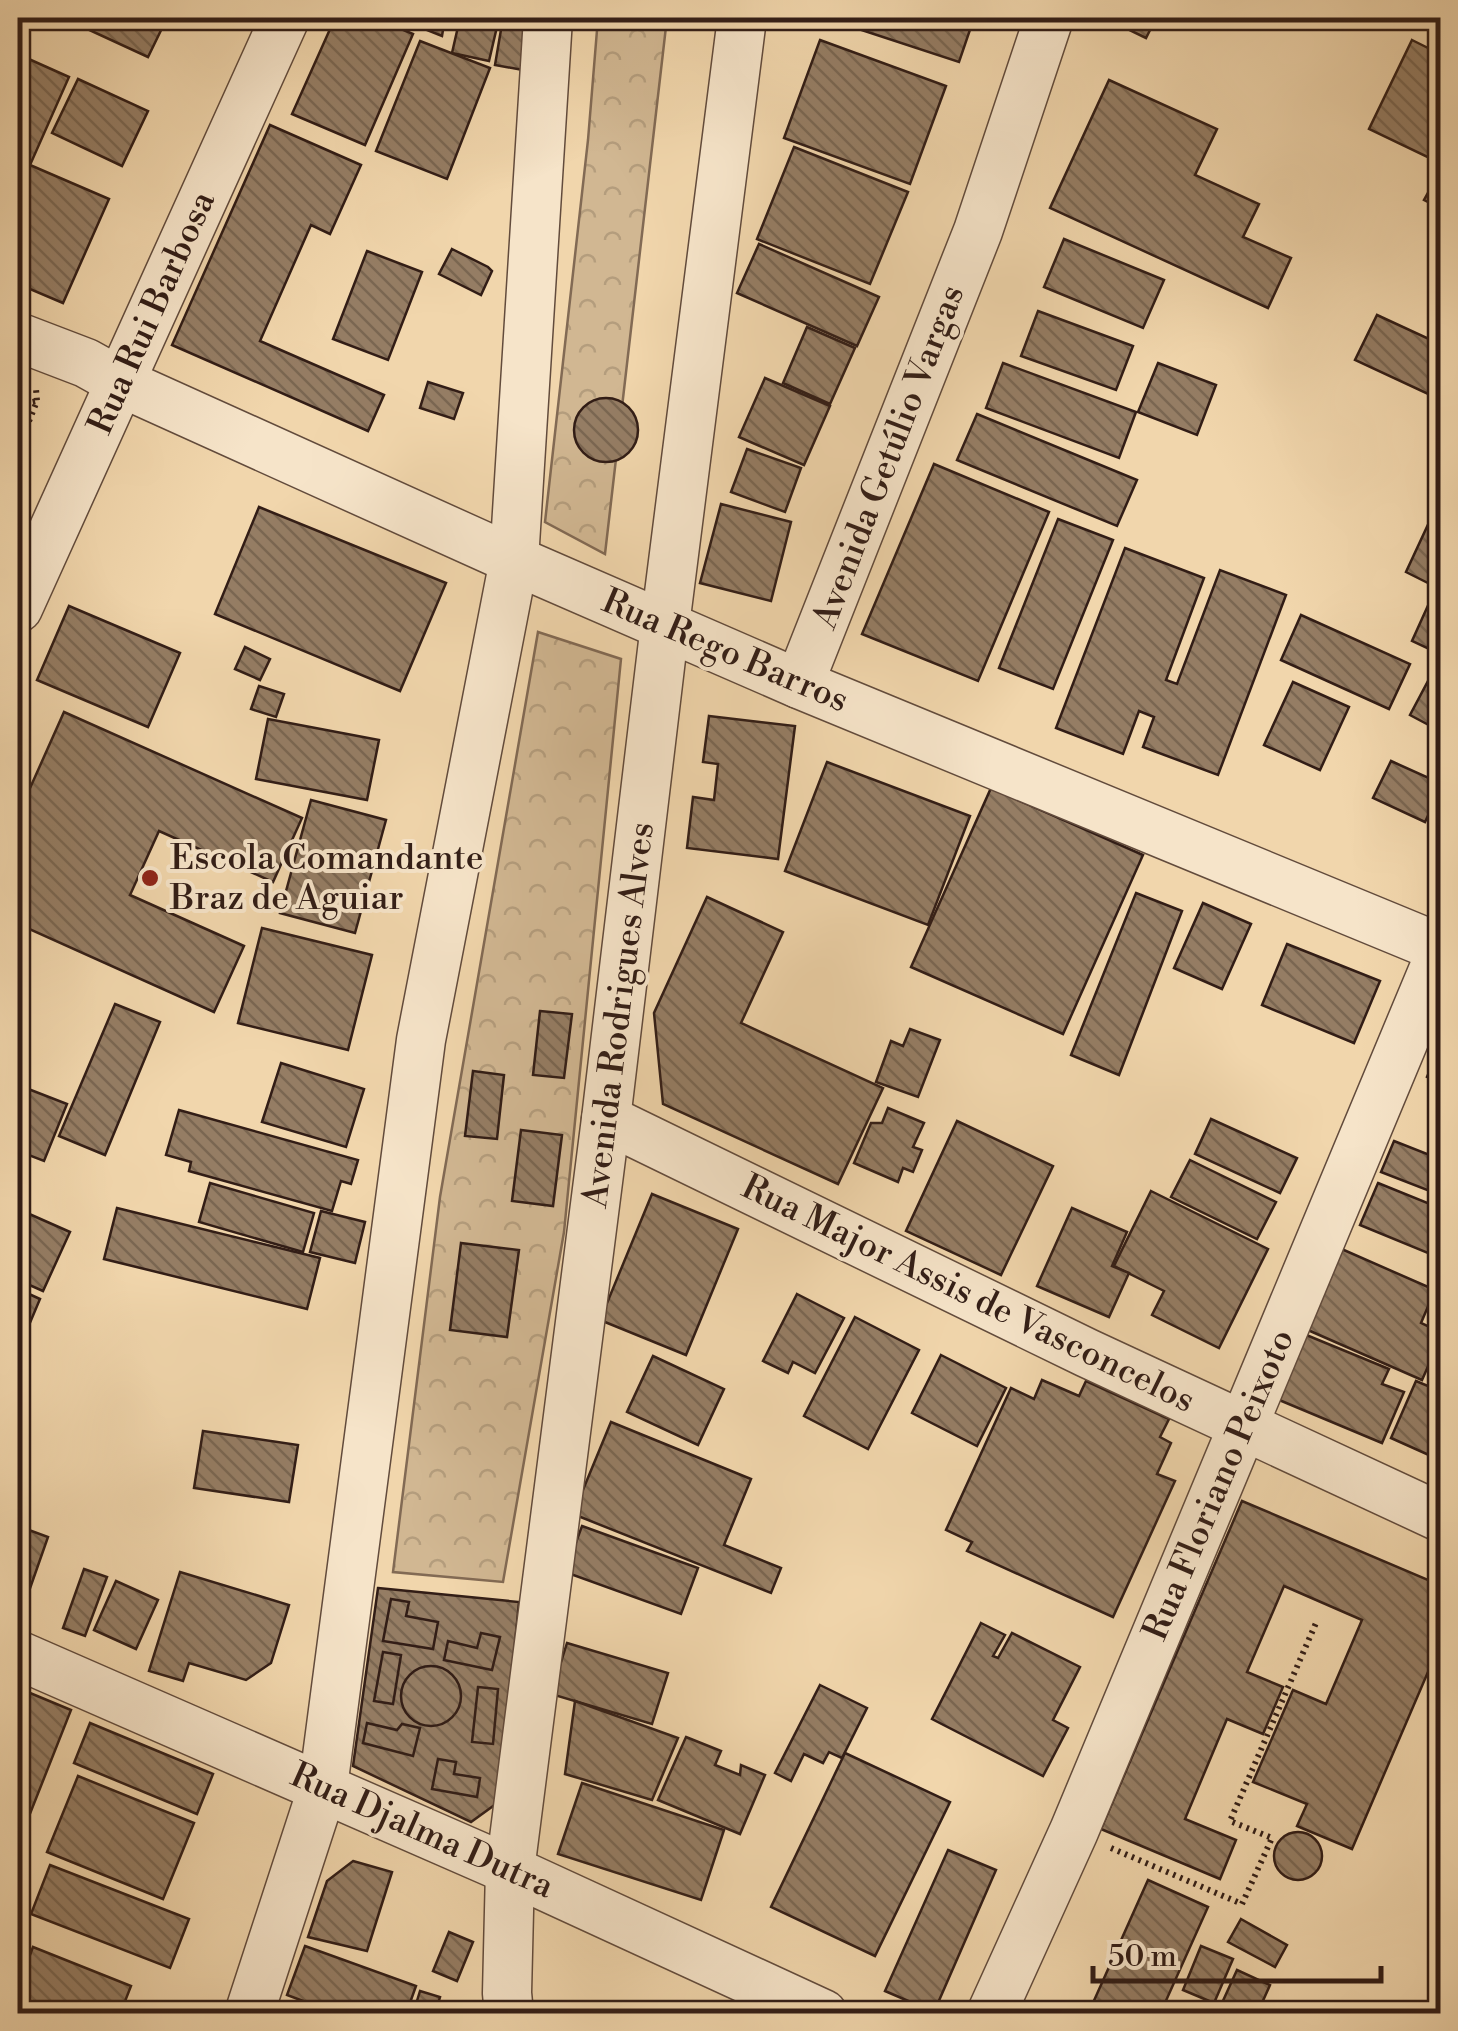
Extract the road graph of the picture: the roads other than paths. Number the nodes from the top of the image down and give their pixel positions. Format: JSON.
{"nodes":[{"id":1,"x":285,"y":18,"type":"edge"},
{"id":2,"x":548,"y":18,"type":"edge"},
{"id":3,"x":742,"y":18,"type":"edge"},
{"id":4,"x":1049,"y":18,"type":"edge"},
{"id":5,"x":1078,"y":18,"type":"edge"},
{"id":6,"x":978,"y":231,"type":"junction"},
{"id":7,"x":104,"y":373,"type":"junction"},
{"id":8,"x":25,"y":378,"type":"edge"},
{"id":9,"x":514,"y":560,"type":"junction"},
{"id":10,"x":18,"y":608,"type":"edge"},
{"id":11,"x":665,"y":626,"type":"junction"},
{"id":12,"x":800,"y":684,"type":"junction"},
{"id":13,"x":1440,"y":951,"type":"edge"},
{"id":14,"x":606,"y":1120,"type":"junction"},
{"id":15,"x":1243,"y":1427,"type":"junction"},
{"id":16,"x":1440,"y":1517,"type":"edge"},
{"id":17,"x":18,"y":1656,"type":"edge"},
{"id":18,"x":323,"y":1787,"type":"junction"},
{"id":19,"x":510,"y":1870,"type":"junction"},
{"id":20,"x":249,"y":2014,"type":"edge"},
{"id":21,"x":509,"y":2014,"type":"edge"},
{"id":22,"x":823,"y":2014,"type":"edge"},
{"id":23,"x":991,"y":2014,"type":"edge"}],
"edges":[{"from":1,"to":7,"type":"street","name":"Rua Rui Barbosa"},
{"from":2,"to":9,"type":"street"},
{"from":3,"to":11,"type":"street","name":"Avenida Rodrigues Alves"},
{"from":4,"to":6,"type":"street","name":"Avenida Getúlio Vargas"},
{"from":5,"to":6,"type":"street","name":"Avenida Getúlio Vargas"},
{"from":6,"to":12,"type":"street","name":"Avenida Getúlio Vargas"},
{"from":7,"to":8,"type":"street","name":"Rua Rego Barros"},
{"from":7,"to":9,"type":"street","name":"Rua Rego Barros"},
{"from":7,"to":10,"type":"street","name":"Rua Rui Barbosa"},
{"from":9,"to":11,"type":"street","name":"Rua Rego Barros"},
{"from":9,"to":18,"type":"street"},
{"from":11,"to":12,"type":"street","name":"Rua Rego Barros"},
{"from":11,"to":14,"type":"street","name":"Avenida Rodrigues Alves"},
{"from":12,"to":13,"type":"street","name":"Rua Rego Barros"},
{"from":13,"to":15,"type":"street","name":"Rua Floriano Peixoto"},
{"from":14,"to":15,"type":"street","name":"Rua Major Assis de Vasconcelos"},
{"from":14,"to":19,"type":"street","name":"Avenida Rodrigues Alves"},
{"from":15,"to":16,"type":"street","name":"Rua Major Assis de Vasconcelos"},
{"from":15,"to":23,"type":"street","name":"Rua Floriano Peixoto"},
{"from":17,"to":18,"type":"street","name":"Rua Djalma Dutra"},
{"from":18,"to":19,"type":"street","name":"Rua Djalma Dutra"},
{"from":18,"to":20,"type":"street"},
{"from":19,"to":21,"type":"street","name":"Avenida Rodrigues Alves"},
{"from":19,"to":22,"type":"street","name":"Rua Djalma Dutra"}]}
